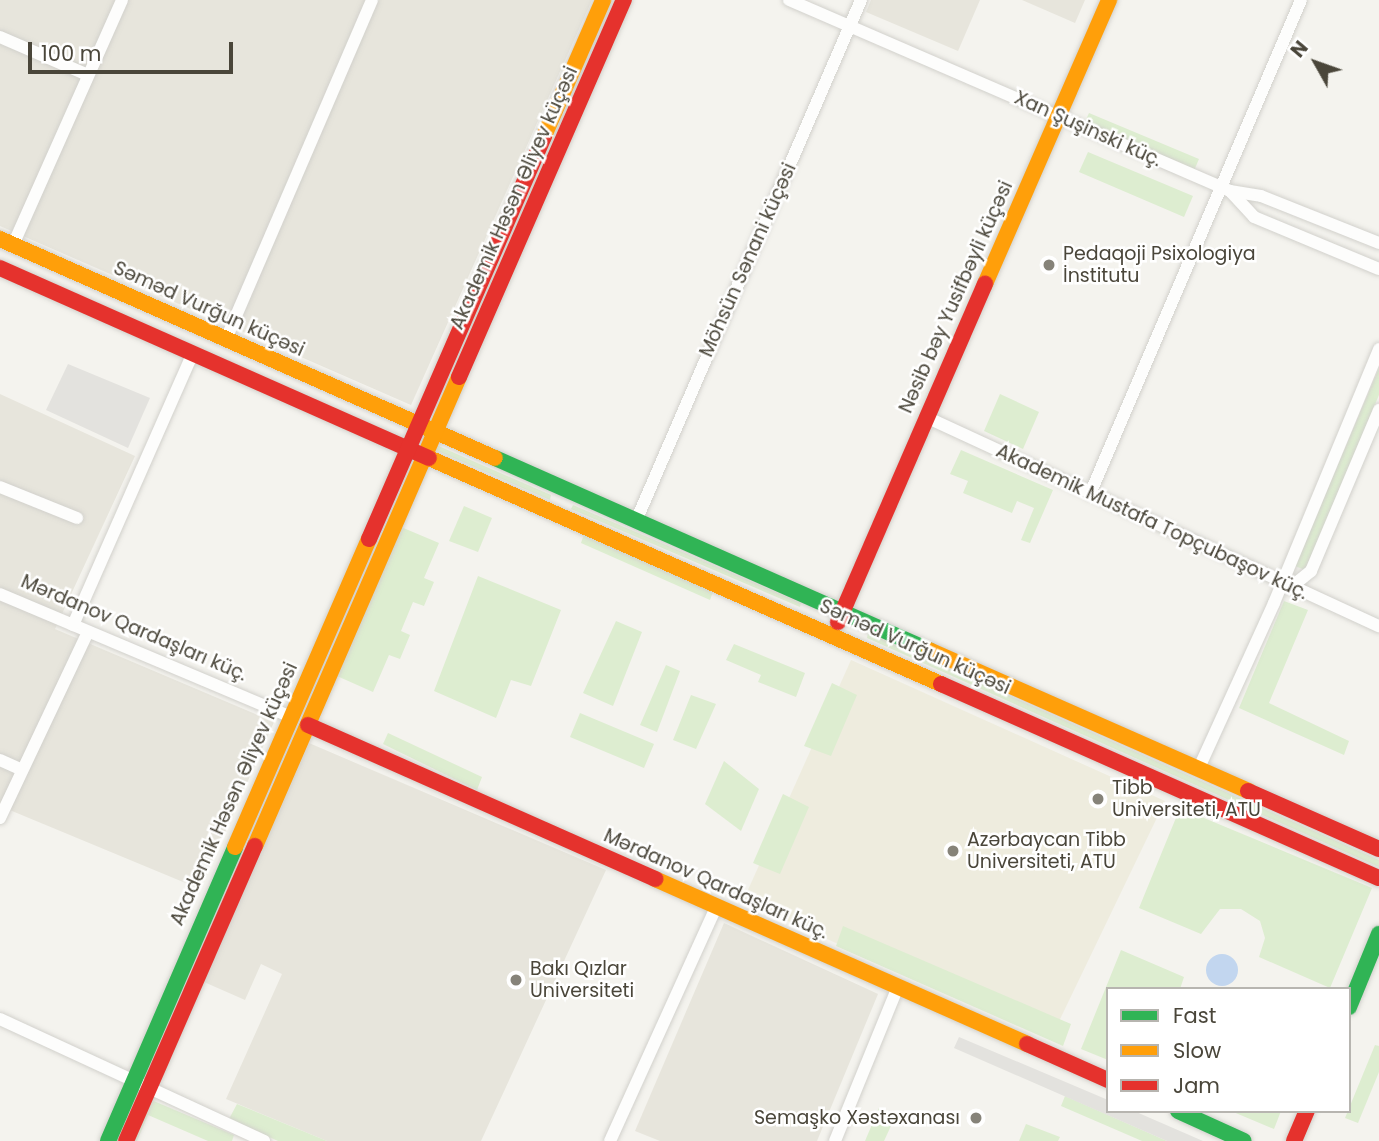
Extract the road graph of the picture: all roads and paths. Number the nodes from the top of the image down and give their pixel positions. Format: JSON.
{"nodes":[{"id":1,"x":122,"y":0,"type":"edge"},
{"id":2,"x":372,"y":0,"type":"edge"},
{"id":3,"x":603,"y":0,"type":"edge"},
{"id":4,"x":624,"y":0,"type":"edge"},
{"id":5,"x":789,"y":0,"type":"edge"},
{"id":6,"x":861,"y":0,"type":"edge"},
{"id":7,"x":1109,"y":0,"type":"edge"},
{"id":8,"x":1301,"y":0,"type":"edge"},
{"id":9,"x":850,"y":26,"type":"junction"},
{"id":10,"x":0,"y":37,"type":"edge"},
{"id":11,"x":88,"y":75,"type":"junction"},
{"id":12,"x":1058,"y":116,"type":"junction"},
{"id":13,"x":1225,"y":189,"type":"junction"},
{"id":14,"x":6,"y":242,"type":"edge"},
{"id":15,"x":1379,"y":243,"type":"edge"},
{"id":16,"x":0,"y":268,"type":"edge"},
{"id":17,"x":1379,"y":269,"type":"edge"},
{"id":18,"x":226,"y":339,"type":"junction"},
{"id":19,"x":1379,"y":349,"type":"edge"},
{"id":20,"x":193,"y":353,"type":"junction"},
{"id":21,"x":1379,"y":410,"type":"edge"},
{"id":22,"x":926,"y":417,"type":"junction"},
{"id":23,"x":418,"y":424,"type":"junction"},
{"id":24,"x":438,"y":433,"type":"junction"},
{"id":25,"x":408,"y":448,"type":"junction"},
{"id":26,"x":428,"y":456,"type":"junction"},
{"id":27,"x":0,"y":487,"type":"edge"},
{"id":28,"x":569,"y":491,"type":"junction"},
{"id":29,"x":1090,"y":494,"type":"junction"},
{"id":30,"x":559,"y":514,"type":"junction"},
{"id":31,"x":77,"y":518,"type":"dead end"},
{"id":32,"x":636,"y":521,"type":"junction"},
{"id":33,"x":1288,"y":584,"type":"junction"},
{"id":34,"x":0,"y":594,"type":"edge"},
{"id":35,"x":840,"y":611,"type":"junction"},
{"id":36,"x":74,"y":625,"type":"junction"},
{"id":37,"x":1379,"y":625,"type":"edge"},
{"id":38,"x":88,"y":632,"type":"junction"},
{"id":39,"x":848,"y":640,"type":"junction"},
{"id":40,"x":291,"y":718,"type":"junction"},
{"id":41,"x":307,"y":725,"type":"junction"},
{"id":42,"x":0,"y":760,"type":"edge"},
{"id":43,"x":20,"y":769,"type":"junction"},
{"id":44,"x":1198,"y":770,"type":"junction"},
{"id":45,"x":0,"y":818,"type":"edge"},
{"id":46,"x":1379,"y":849,"type":"edge"},
{"id":47,"x":1379,"y":878,"type":"edge"},
{"id":48,"x":716,"y":907,"type":"junction"},
{"id":49,"x":1379,"y":934,"type":"edge"},
{"id":50,"x":898,"y":987,"type":"junction"},
{"id":51,"x":1351,"y":1002,"type":"edge"},
{"id":52,"x":0,"y":1019,"type":"edge"},
{"id":53,"x":1106,"y":1079,"type":"edge"},
{"id":54,"x":133,"y":1081,"type":"junction"},
{"id":55,"x":149,"y":1088,"type":"junction"},
{"id":56,"x":1182,"y":1113,"type":"edge"},
{"id":57,"x":1306,"y":1115,"type":"edge"},
{"id":58,"x":108,"y":1141,"type":"edge"},
{"id":59,"x":126,"y":1141,"type":"edge"},
{"id":60,"x":264,"y":1141,"type":"edge"},
{"id":61,"x":610,"y":1141,"type":"edge"},
{"id":62,"x":835,"y":1141,"type":"edge"},
{"id":63,"x":1244,"y":1141,"type":"edge"},
{"id":64,"x":1294,"y":1141,"type":"edge"}],
"edges":[{"from":1,"to":11,"type":"street"},
{"from":2,"to":18,"type":"street"},
{"from":3,"to":23,"type":"main road","name":"Akademik Həsən Əliyev küçəsi"},
{"from":4,"to":24,"type":"main road","name":"Akademik Həsən Əliyev küçəsi"},
{"from":5,"to":9,"type":"street","name":"Xan Şuşinski küç."},
{"from":6,"to":9,"type":"street","name":"Möhsün Sənani küçəsi"},
{"from":7,"to":12,"type":"main road","name":"Nəsib bəy Yusifbəyli küçəsi"},
{"from":8,"to":13,"type":"street"},
{"from":9,"to":12,"type":"street","name":"Xan Şuşinski küç."},
{"from":9,"to":32,"type":"street","name":"Möhsün Sənani küçəsi"},
{"from":10,"to":11,"type":"street"},
{"from":11,"to":14,"type":"street"},
{"from":12,"to":13,"type":"street","name":"Xan Şuşinski küç."},
{"from":12,"to":22,"type":"main road","name":"Nəsib bəy Yusifbəyli küçəsi"},
{"from":13,"to":15,"type":"street"},
{"from":13,"to":17,"type":"street","name":"Xan Şuşinski küç."},
{"from":13,"to":29,"type":"street"},
{"from":14,"to":18,"type":"main road","name":"Səməd Vurğun küçəsi"},
{"from":16,"to":20,"type":"main road"},
{"from":18,"to":23,"type":"main road","name":"Səməd Vurğun küçəsi"},
{"from":19,"to":33,"type":"street"},
{"from":20,"to":25,"type":"main road","name":"Səməd Vurğun küçəsi"},
{"from":20,"to":36,"type":"street"},
{"from":21,"to":33,"type":"street"},
{"from":22,"to":29,"type":"street","name":"Akademik Mustafa Topçubaşov küç."},
{"from":22,"to":35,"type":"main road","name":"Nəsib bəy Yusifbəyli küçəsi"},
{"from":23,"to":24,"type":"main road","name":"Səməd Vurğun küçəsi"},
{"from":23,"to":25,"type":"main road","name":"Akademik Həsən Əliyev küçəsi"},
{"from":24,"to":26,"type":"main road","name":"Akademik Həsən Əliyev küçəsi"},
{"from":24,"to":28,"type":"main road","name":"Səməd Vurğun küçəsi"},
{"from":25,"to":26,"type":"main road","name":"Səməd Vurğun küçəsi"},
{"from":25,"to":40,"type":"main road","name":"Akademik Həsən Əliyev küçəsi"},
{"from":26,"to":30,"type":"main road","name":"Səməd Vurğun küçəsi"},
{"from":26,"to":41,"type":"main road","name":"Akademik Həsən Əliyev küçəsi"},
{"from":27,"to":31,"type":"street"},
{"from":28,"to":30,"type":"main road"},
{"from":28,"to":32,"type":"main road","name":"Səməd Vurğun küçəsi"},
{"from":29,"to":33,"type":"street","name":"Akademik Mustafa Topçubaşov küç."},
{"from":30,"to":39,"type":"main road","name":"Səməd Vurğun küçəsi"},
{"from":32,"to":35,"type":"main road","name":"Səməd Vurğun küçəsi"},
{"from":33,"to":37,"type":"street","name":"Akademik Mustafa Topçubaşov küç."},
{"from":33,"to":44,"type":"street"},
{"from":34,"to":36,"type":"street","name":"Mərdanov Qardaşları küç."},
{"from":35,"to":39,"type":"main road"},
{"from":35,"to":44,"type":"main road","name":"Səməd Vurğun küçəsi"},
{"from":36,"to":38,"type":"street","name":"Mərdanov Qardaşları küç."},
{"from":38,"to":40,"type":"street","name":"Mərdanov Qardaşları küç."},
{"from":38,"to":43,"type":"street"},
{"from":39,"to":47,"type":"main road","name":"Səməd Vurğun küçəsi"},
{"from":40,"to":54,"type":"main road","name":"Akademik Həsən Əliyev küçəsi"},
{"from":41,"to":48,"type":"main road","name":"Mərdanov Qardaşları küç."},
{"from":41,"to":55,"type":"main road","name":"Akademik Həsən Əliyev küçəsi"},
{"from":42,"to":43,"type":"street"},
{"from":43,"to":45,"type":"street"},
{"from":44,"to":46,"type":"main road","name":"Səməd Vurğun küçəsi"},
{"from":48,"to":50,"type":"main road","name":"Mərdanov Qardaşları küç."},
{"from":48,"to":61,"type":"street"},
{"from":49,"to":51,"type":"main road"},
{"from":50,"to":53,"type":"main road","name":"Mərdanov Qardaşları küç."},
{"from":50,"to":62,"type":"street"},
{"from":52,"to":54,"type":"street"},
{"from":54,"to":55,"type":"street"},
{"from":54,"to":58,"type":"main road","name":"Akademik Həsən Əliyev küçəsi"},
{"from":55,"to":59,"type":"main road","name":"Akademik Həsən Əliyev küçəsi"},
{"from":55,"to":60,"type":"street"},
{"from":56,"to":63,"type":"main road"},
{"from":57,"to":64,"type":"main road"}]}
